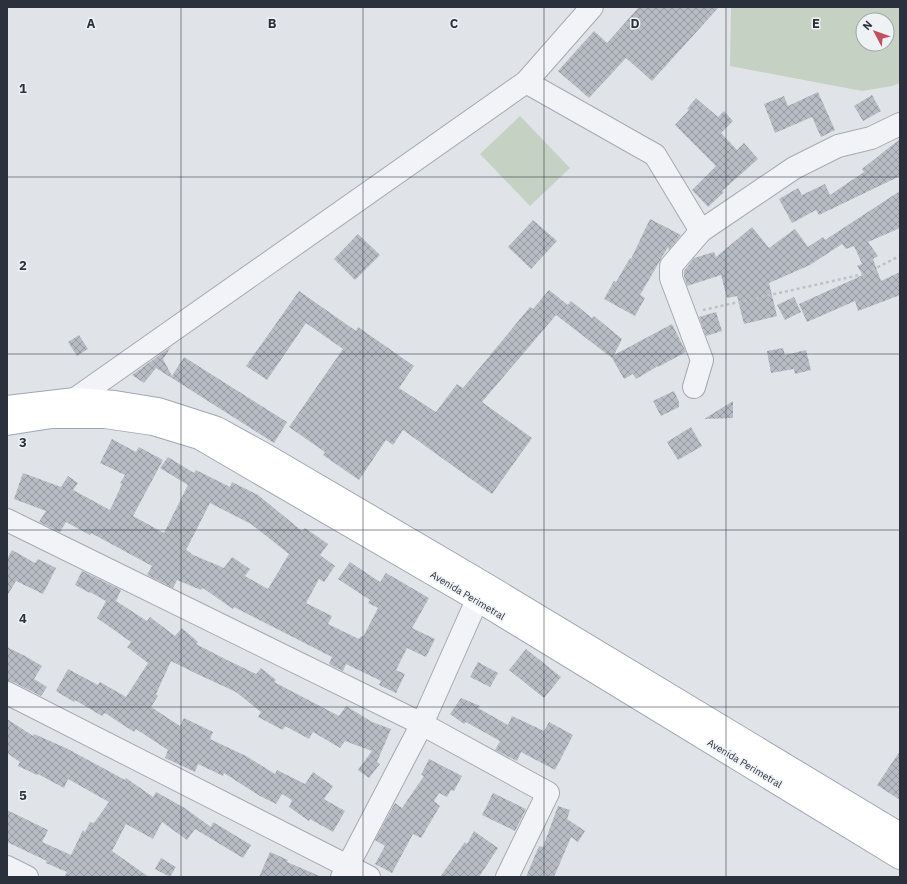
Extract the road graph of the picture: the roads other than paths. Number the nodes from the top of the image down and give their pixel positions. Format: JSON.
{"nodes":[{"id":1,"x":592,"y":7,"type":"edge"},
{"id":2,"x":526,"y":82,"type":"junction"},
{"id":3,"x":900,"y":124,"type":"edge"},
{"id":4,"x":701,"y":232,"type":"junction"},
{"id":5,"x":694,"y":387,"type":"dead end"},
{"id":6,"x":75,"y":400,"type":"junction"},
{"id":7,"x":7,"y":407,"type":"edge"},
{"id":8,"x":7,"y":424,"type":"edge"},
{"id":9,"x":7,"y":520,"type":"edge"},
{"id":10,"x":477,"y":600,"type":"junction"},
{"id":11,"x":7,"y":693,"type":"edge"},
{"id":12,"x":422,"y":724,"type":"junction"},
{"id":13,"x":900,"y":834,"type":"edge"},
{"id":14,"x":900,"y":858,"type":"edge"},
{"id":15,"x":7,"y":867,"type":"edge"},
{"id":16,"x":345,"y":871,"type":"edge"},
{"id":17,"x":27,"y":877,"type":"edge"},
{"id":18,"x":369,"y":877,"type":"edge"},
{"id":19,"x":507,"y":877,"type":"edge"}],
"edges":[{"from":1,"to":2,"type":"street"},
{"from":2,"to":4,"type":"street"},
{"from":2,"to":6,"type":"street"},
{"from":3,"to":4,"type":"street"},
{"from":4,"to":5,"type":"street"},
{"from":6,"to":7,"type":"main road","name":"Avenida Perimetral"},
{"from":6,"to":13,"type":"main road","name":"Avenida Perimetral"},
{"from":8,"to":10,"type":"main road","name":"Avenida Perimetral"},
{"from":9,"to":12,"type":"street"},
{"from":10,"to":12,"type":"street"},
{"from":10,"to":14,"type":"main road","name":"Avenida Perimetral"},
{"from":11,"to":16,"type":"street"},
{"from":12,"to":16,"type":"street"},
{"from":12,"to":19,"type":"street"},
{"from":15,"to":17,"type":"street"},
{"from":16,"to":18,"type":"street"}]}
